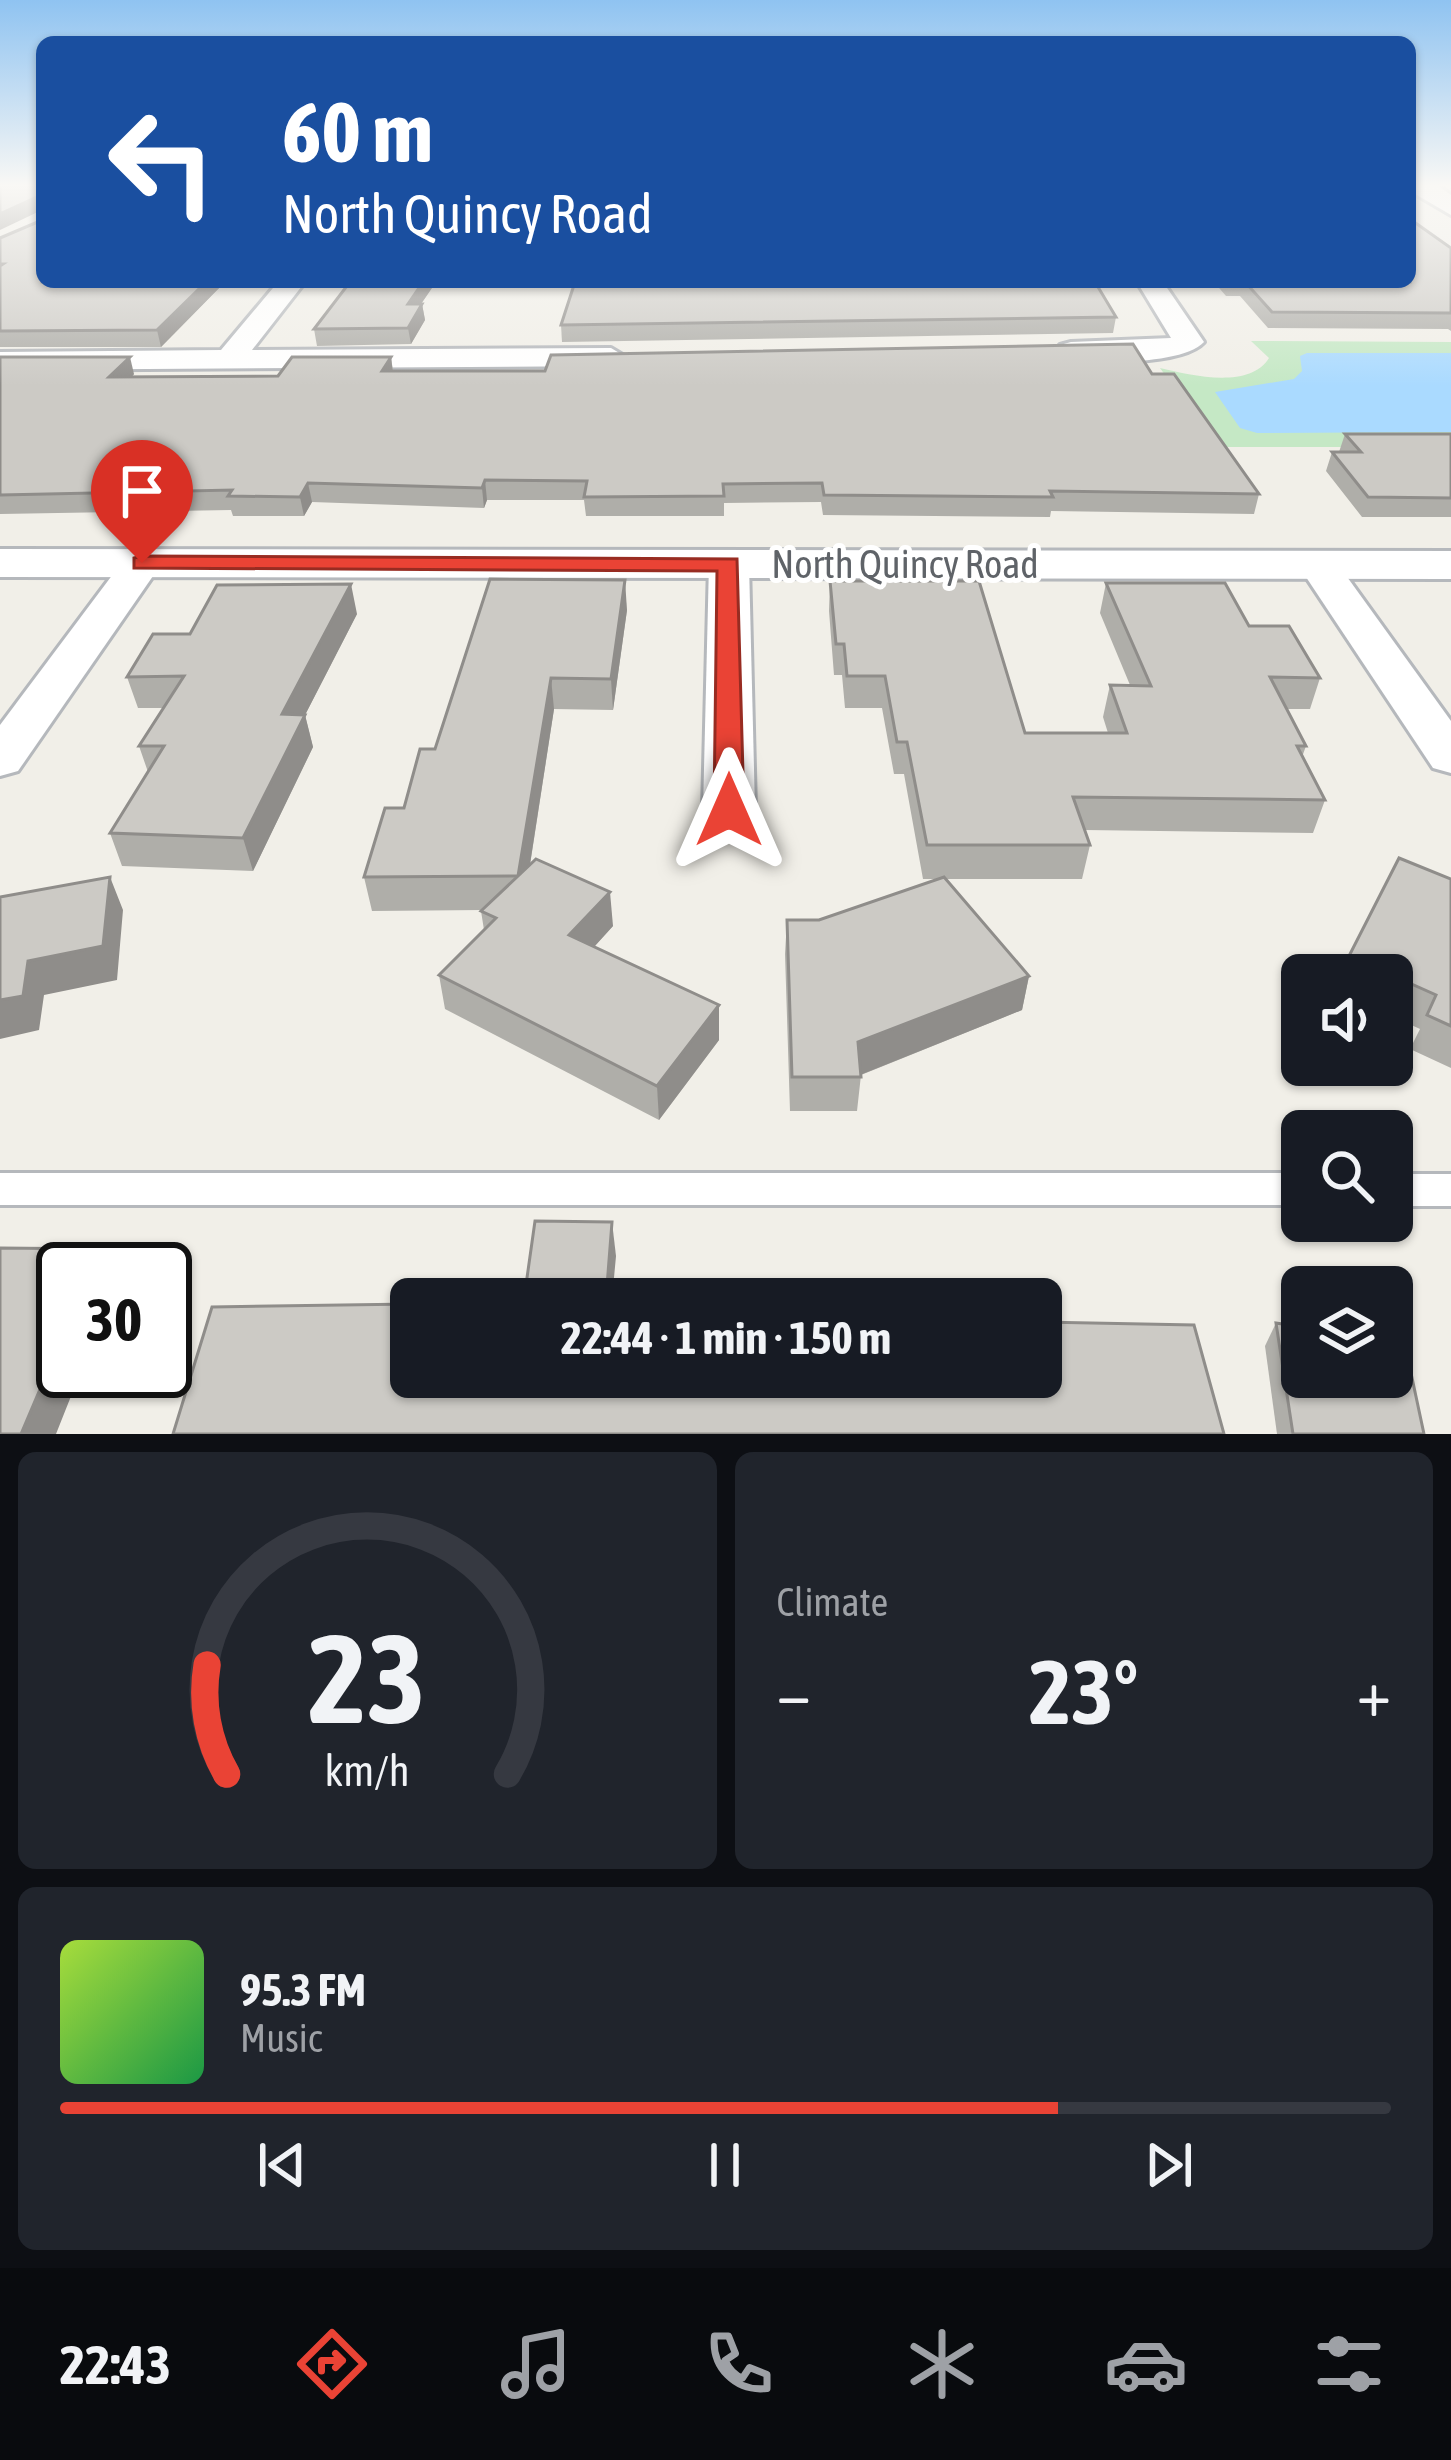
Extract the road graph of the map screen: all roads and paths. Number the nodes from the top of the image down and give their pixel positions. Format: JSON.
{"nodes":[{"id":1,"x":287,"y":288,"type":"edge"},
{"id":2,"x":1154,"y":288,"type":"edge"},
{"id":3,"x":1048,"y":352,"type":"edge"},
{"id":4,"x":642,"y":357,"type":"edge"},
{"id":5,"x":0,"y":361,"type":"edge"},
{"id":6,"x":228,"y":361,"type":"junction"},
{"id":7,"x":0,"y":562,"type":"edge"},
{"id":8,"x":142,"y":563,"type":"junction"},
{"id":9,"x":729,"y":564,"type":"junction"},
{"id":10,"x":1318,"y":565,"type":"junction"},
{"id":11,"x":1451,"y":565,"type":"edge"},
{"id":12,"x":1451,"y":757,"type":"edge"},
{"id":13,"x":0,"y":760,"type":"edge"},
{"id":14,"x":729,"y":810,"type":"dead end"},
{"id":15,"x":0,"y":1189,"type":"edge"},
{"id":16,"x":1281,"y":1190,"type":"edge"},
{"id":17,"x":1413,"y":1190,"type":"edge"},
{"id":18,"x":1451,"y":1190,"type":"edge"}],
"edges":[{"from":1,"to":6,"type":"street"},
{"from":2,"to":3,"type":"street"},
{"from":4,"to":6,"type":"street"},
{"from":5,"to":6,"type":"street"},
{"from":7,"to":8,"type":"street","name":"North Quincy Road"},
{"from":8,"to":9,"type":"street","name":"North Quincy Road"},
{"from":8,"to":13,"type":"street"},
{"from":9,"to":10,"type":"street","name":"North Quincy Road"},
{"from":9,"to":14,"type":"street"},
{"from":10,"to":11,"type":"street","name":"North Quincy Road"},
{"from":10,"to":12,"type":"street"},
{"from":15,"to":16,"type":"lane"},
{"from":17,"to":18,"type":"lane"}]}
